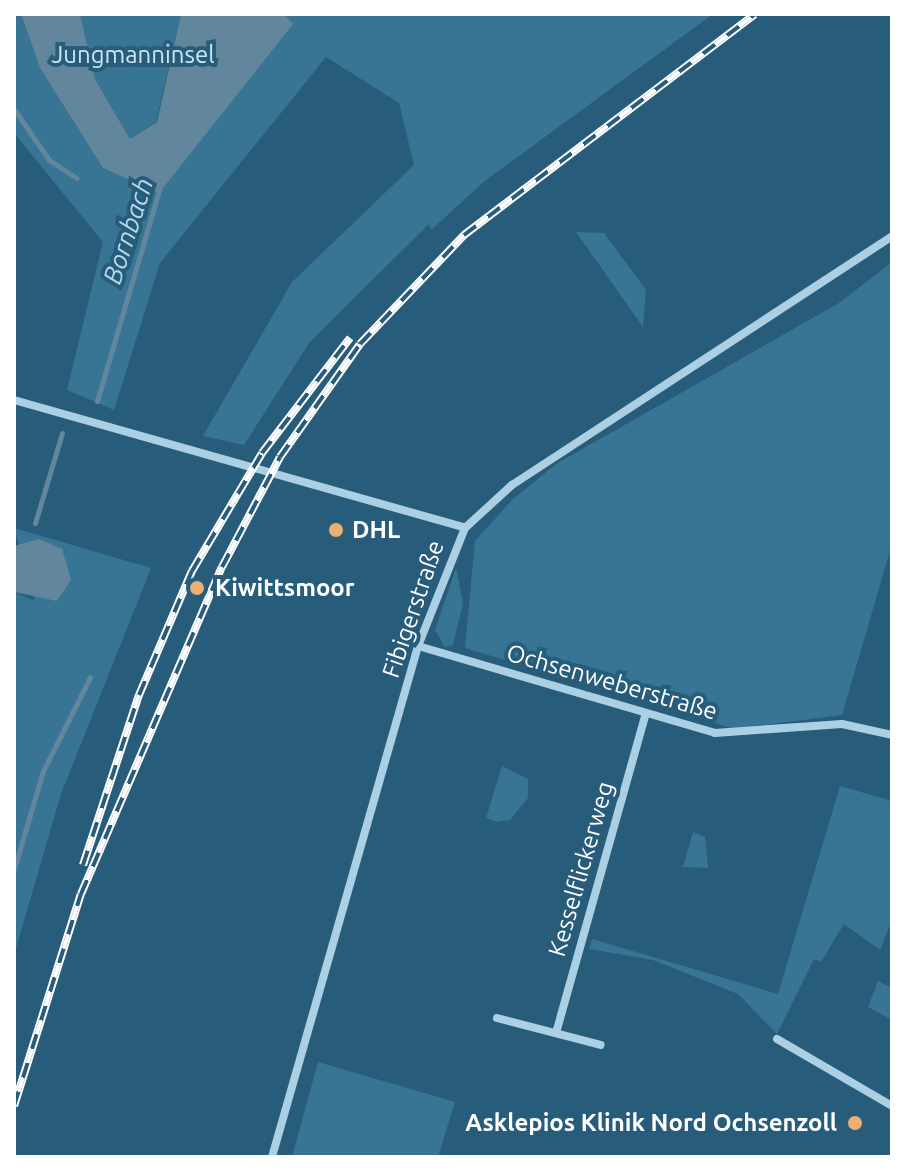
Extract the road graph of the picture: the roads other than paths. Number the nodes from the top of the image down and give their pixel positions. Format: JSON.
{"nodes":[{"id":1,"x":892,"y":236,"type":"edge"},
{"id":2,"x":14,"y":400,"type":"edge"},
{"id":3,"x":465,"y":528,"type":"junction"},
{"id":4,"x":418,"y":646,"type":"junction"},
{"id":5,"x":645,"y":716,"type":"junction"},
{"id":6,"x":892,"y":735,"type":"edge"},
{"id":7,"x":497,"y":1018,"type":"dead end"},
{"id":8,"x":556,"y":1033,"type":"junction"},
{"id":9,"x":777,"y":1039,"type":"dead end"},
{"id":10,"x":601,"y":1045,"type":"dead end"},
{"id":11,"x":892,"y":1106,"type":"edge"},
{"id":12,"x":272,"y":1157,"type":"edge"}],
"edges":[{"from":1,"to":3,"type":"street","name":"Fibigerstraße"},
{"from":2,"to":3,"type":"street"},
{"from":3,"to":4,"type":"street","name":"Fibigerstraße"},
{"from":4,"to":5,"type":"street","name":"Ochsenweberstraße"},
{"from":4,"to":12,"type":"street","name":"Fibigerstraße"},
{"from":5,"to":6,"type":"street","name":"Ochsenweberstraße"},
{"from":5,"to":8,"type":"street","name":"Kesselflickerweg"},
{"from":7,"to":8,"type":"street"},
{"from":8,"to":10,"type":"street"},
{"from":9,"to":11,"type":"street"}]}
